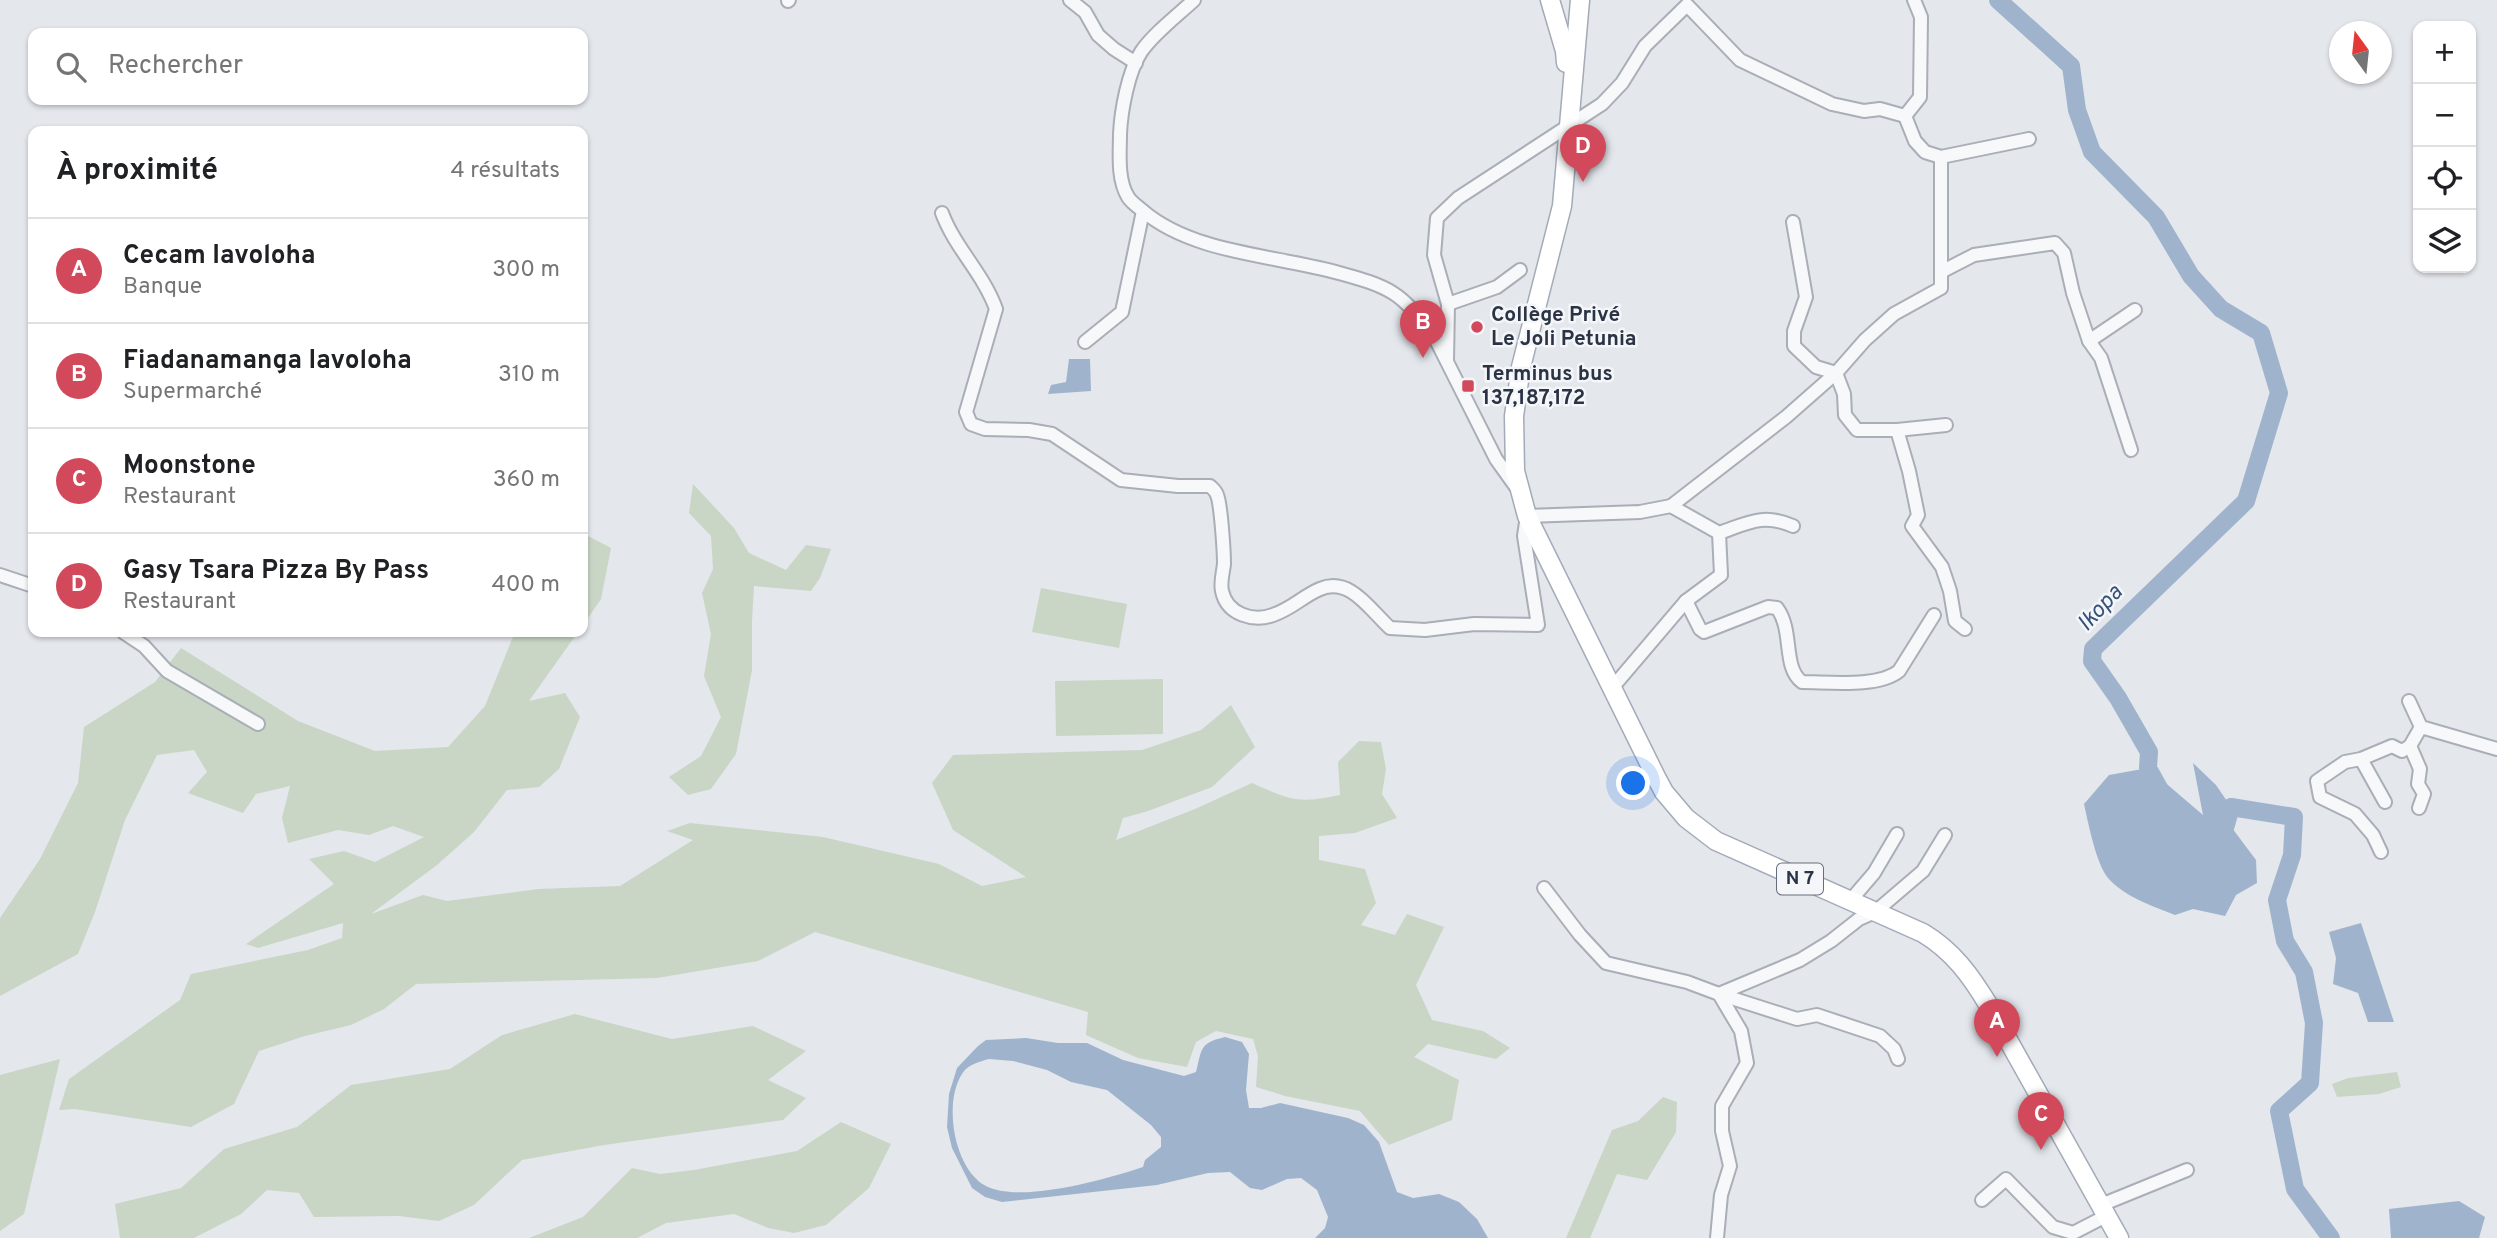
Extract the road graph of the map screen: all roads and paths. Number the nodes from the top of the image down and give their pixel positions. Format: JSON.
{"nodes":[{"id":1,"x":1070,"y":0,"type":"edge"},
{"id":2,"x":1194,"y":0,"type":"edge"},
{"id":3,"x":1550,"y":0,"type":"edge"},
{"id":4,"x":1580,"y":0,"type":"edge"},
{"id":5,"x":1914,"y":0,"type":"edge"},
{"id":6,"x":1686,"y":2,"type":"edge"},
{"id":7,"x":1136,"y":63,"type":"junction"},
{"id":8,"x":1905,"y":116,"type":"junction"},
{"id":9,"x":1569,"y":117,"type":"junction"},
{"id":10,"x":2029,"y":139,"type":"dead end"},
{"id":11,"x":1941,"y":157,"type":"junction"},
{"id":12,"x":1143,"y":211,"type":"junction"},
{"id":13,"x":942,"y":213,"type":"dead end"},
{"id":14,"x":1793,"y":222,"type":"dead end"},
{"id":15,"x":1520,"y":270,"type":"dead end"},
{"id":16,"x":1941,"y":272,"type":"junction"},
{"id":17,"x":1448,"y":304,"type":"junction"},
{"id":18,"x":2135,"y":310,"type":"dead end"},
{"id":19,"x":2090,"y":341,"type":"junction"},
{"id":20,"x":1085,"y":342,"type":"dead end"},
{"id":21,"x":1447,"y":361,"type":"junction"},
{"id":22,"x":1836,"y":373,"type":"junction"},
{"id":23,"x":1946,"y":425,"type":"dead end"},
{"id":24,"x":1897,"y":430,"type":"junction"},
{"id":25,"x":2131,"y":450,"type":"dead end"},
{"id":26,"x":1519,"y":491,"type":"junction"},
{"id":27,"x":1671,"y":506,"type":"junction"},
{"id":28,"x":1527,"y":516,"type":"junction"},
{"id":29,"x":1793,"y":526,"type":"dead end"},
{"id":30,"x":1719,"y":533,"type":"junction"},
{"id":31,"x":0,"y":575,"type":"edge"},
{"id":32,"x":28,"y":584,"type":"edge"},
{"id":33,"x":1686,"y":601,"type":"junction"},
{"id":34,"x":1934,"y":615,"type":"dead end"},
{"id":35,"x":1965,"y":629,"type":"dead end"},
{"id":36,"x":130,"y":637,"type":"edge"},
{"id":37,"x":1612,"y":688,"type":"junction"},
{"id":38,"x":2409,"y":701,"type":"dead end"},
{"id":39,"x":258,"y":724,"type":"dead end"},
{"id":40,"x":2421,"y":726,"type":"junction"},
{"id":41,"x":2410,"y":746,"type":"junction"},
{"id":42,"x":2497,"y":749,"type":"edge"},
{"id":43,"x":2361,"y":759,"type":"junction"},
{"id":44,"x":2385,"y":802,"type":"dead end"},
{"id":45,"x":2419,"y":808,"type":"dead end"},
{"id":46,"x":1897,"y":834,"type":"dead end"},
{"id":47,"x":1945,"y":835,"type":"dead end"},
{"id":48,"x":2381,"y":852,"type":"dead end"},
{"id":49,"x":1544,"y":888,"type":"dead end"},
{"id":50,"x":1850,"y":901,"type":"junction"},
{"id":51,"x":1875,"y":912,"type":"junction"},
{"id":52,"x":1719,"y":994,"type":"junction"},
{"id":53,"x":1898,"y":1059,"type":"dead end"},
{"id":54,"x":2186,"y":1170,"type":"dead end"},
{"id":55,"x":1982,"y":1200,"type":"dead end"},
{"id":56,"x":2103,"y":1210,"type":"junction"},
{"id":57,"x":2072,"y":1236,"type":"edge"},
{"id":58,"x":1717,"y":1238,"type":"edge"},
{"id":59,"x":2119,"y":1238,"type":"edge"}],
"edges":[{"from":1,"to":7,"type":"street"},
{"from":2,"to":7,"type":"street"},
{"from":3,"to":9,"type":"main road"},
{"from":4,"to":9,"type":"main road"},
{"from":5,"to":8,"type":"street"},
{"from":6,"to":8,"type":"street"},
{"from":6,"to":9,"type":"street"},
{"from":7,"to":12,"type":"street"},
{"from":8,"to":11,"type":"street"},
{"from":9,"to":17,"type":"street"},
{"from":9,"to":26,"type":"main road","number":"N 7"},
{"from":10,"to":11,"type":"street"},
{"from":11,"to":16,"type":"street"},
{"from":12,"to":20,"type":"street"},
{"from":12,"to":21,"type":"street"},
{"from":13,"to":28,"type":"street"},
{"from":14,"to":22,"type":"street"},
{"from":15,"to":17,"type":"street"},
{"from":16,"to":19,"type":"street"},
{"from":16,"to":22,"type":"street"},
{"from":17,"to":21,"type":"street"},
{"from":18,"to":19,"type":"street"},
{"from":19,"to":25,"type":"street"},
{"from":21,"to":26,"type":"street"},
{"from":22,"to":24,"type":"street"},
{"from":22,"to":27,"type":"street"},
{"from":23,"to":24,"type":"street"},
{"from":24,"to":35,"type":"street"},
{"from":26,"to":28,"type":"main road","number":"N 7"},
{"from":27,"to":28,"type":"street"},
{"from":27,"to":30,"type":"street"},
{"from":28,"to":37,"type":"main road","number":"N 7"},
{"from":29,"to":30,"type":"street"},
{"from":30,"to":33,"type":"street"},
{"from":31,"to":32,"type":"street"},
{"from":33,"to":34,"type":"street"},
{"from":33,"to":37,"type":"street"},
{"from":36,"to":39,"type":"street"},
{"from":37,"to":50,"type":"main road","number":"N 7"},
{"from":38,"to":40,"type":"street"},
{"from":40,"to":41,"type":"street"},
{"from":40,"to":42,"type":"street"},
{"from":41,"to":43,"type":"street"},
{"from":41,"to":45,"type":"street"},
{"from":43,"to":44,"type":"street"},
{"from":43,"to":48,"type":"street"},
{"from":46,"to":50,"type":"street"},
{"from":47,"to":51,"type":"street"},
{"from":49,"to":52,"type":"street"},
{"from":50,"to":51,"type":"main road","number":"N 7"},
{"from":51,"to":52,"type":"street"},
{"from":51,"to":56,"type":"main road","number":"N 7"},
{"from":52,"to":53,"type":"street"},
{"from":52,"to":58,"type":"street"},
{"from":54,"to":56,"type":"street"},
{"from":55,"to":57,"type":"street"},
{"from":56,"to":57,"type":"street"},
{"from":56,"to":59,"type":"main road","number":"N 7"}]}
